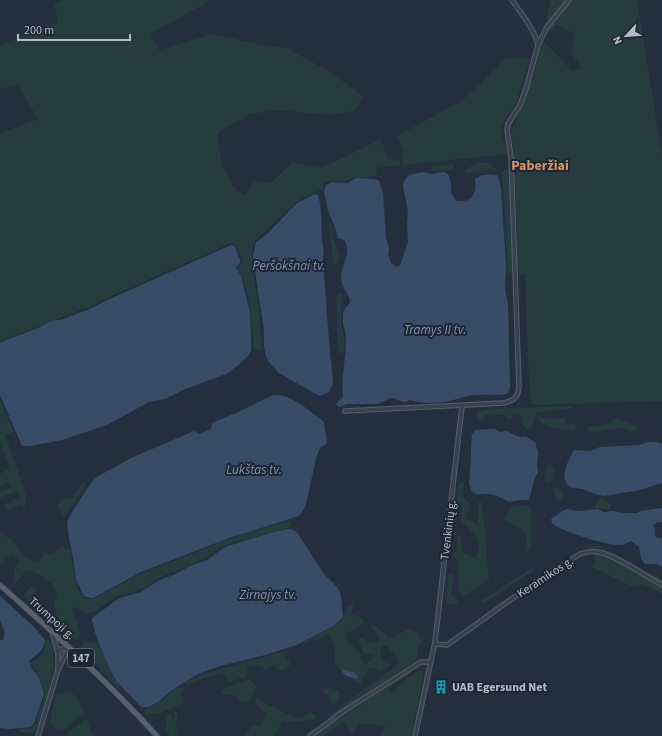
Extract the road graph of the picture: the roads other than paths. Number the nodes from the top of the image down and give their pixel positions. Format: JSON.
{"nodes":[{"id":1,"x":512,"y":0,"type":"edge"},
{"id":2,"x":569,"y":0,"type":"edge"},
{"id":3,"x":538,"y":45,"type":"junction"},
{"id":4,"x":462,"y":406,"type":"junction"},
{"id":5,"x":345,"y":411,"type":"dead end"},
{"id":6,"x":0,"y":585,"type":"edge"},
{"id":7,"x":662,"y":585,"type":"edge"},
{"id":8,"x":51,"y":630,"type":"junction"},
{"id":9,"x":435,"y":644,"type":"junction"},
{"id":10,"x":69,"y":647,"type":"junction"},
{"id":11,"x":58,"y":653,"type":"junction"},
{"id":12,"x":431,"y":662,"type":"junction"},
{"id":13,"x":58,"y":670,"type":"junction"},
{"id":14,"x":38,"y":736,"type":"edge"},
{"id":15,"x":157,"y":736,"type":"edge"},
{"id":16,"x":310,"y":736,"type":"edge"},
{"id":17,"x":415,"y":736,"type":"edge"}],
"edges":[{"from":1,"to":3,"type":"street"},
{"from":2,"to":3,"type":"street"},
{"from":3,"to":4,"type":"street"},
{"from":4,"to":5,"type":"street"},
{"from":4,"to":9,"type":"street","name":"Tvenkinių g."},
{"from":6,"to":8,"type":"main road","name":"Trumpoji g.","number":"147"},
{"from":7,"to":9,"type":"street","name":"Keramikos g."},
{"from":8,"to":10,"type":"main road","name":"Trumpoji g.","number":"147"},
{"from":8,"to":11,"type":"street"},
{"from":9,"to":12,"type":"street","name":"Tvenkinių g."},
{"from":10,"to":11,"type":"street"},
{"from":10,"to":13,"type":"street"},
{"from":10,"to":15,"type":"main road","name":"Trumpoji g.","number":"147"},
{"from":11,"to":13,"type":"street"},
{"from":12,"to":16,"type":"street"},
{"from":12,"to":17,"type":"street","name":"Tvenkinių g."},
{"from":13,"to":14,"type":"street"}]}
